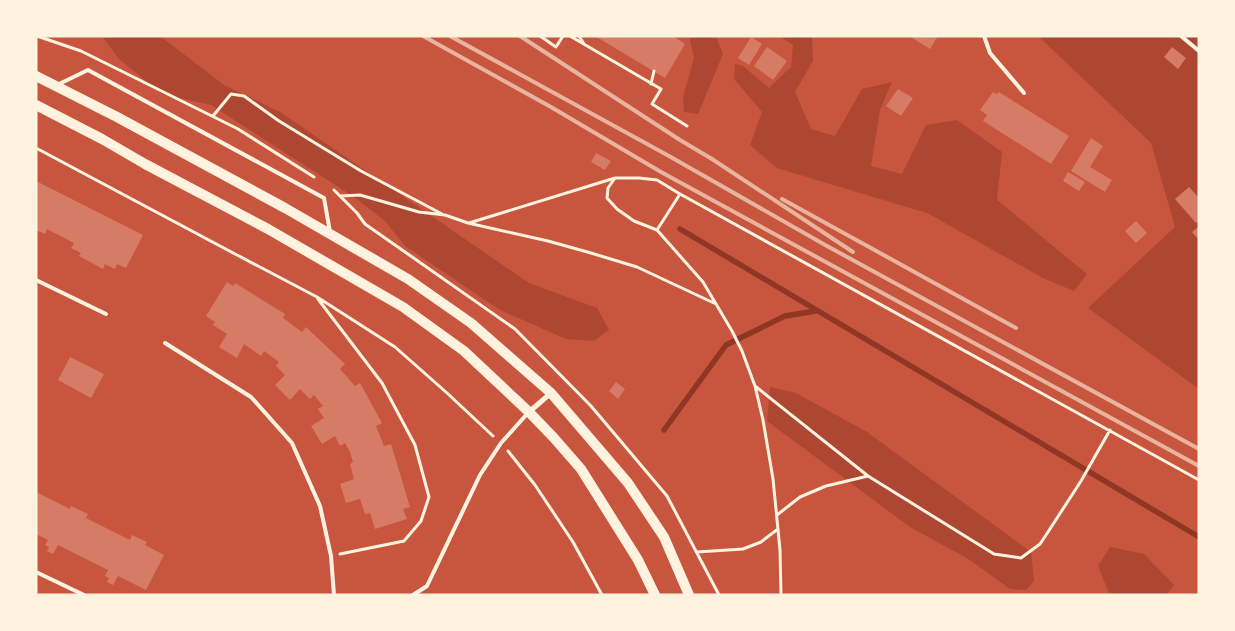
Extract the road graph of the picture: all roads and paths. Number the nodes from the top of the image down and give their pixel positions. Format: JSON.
{"nodes":[{"id":1,"x":540,"y":36,"type":"edge"},
{"id":2,"x":563,"y":36,"type":"edge"},
{"id":3,"x":570,"y":36,"type":"edge"},
{"id":4,"x":579,"y":36,"type":"edge"},
{"id":5,"x":984,"y":36,"type":"edge"},
{"id":6,"x":1181,"y":36,"type":"edge"},
{"id":7,"x":585,"y":45,"type":"junction"},
{"id":8,"x":1199,"y":51,"type":"edge"},
{"id":9,"x":654,"y":70,"type":"dead end"},
{"id":10,"x":36,"y":76,"type":"edge"},
{"id":11,"x":651,"y":84,"type":"junction"},
{"id":12,"x":55,"y":86,"type":"junction"},
{"id":13,"x":1024,"y":93,"type":"dead end"},
{"id":14,"x":36,"y":105,"type":"edge"},
{"id":15,"x":213,"y":116,"type":"dead end"},
{"id":16,"x":687,"y":126,"type":"dead end"},
{"id":17,"x":36,"y":148,"type":"edge"},
{"id":18,"x":615,"y":178,"type":"junction"},
{"id":19,"x":680,"y":194,"type":"junction"},
{"id":20,"x":340,"y":196,"type":"dead end"},
{"id":21,"x":445,"y":215,"type":"junction"},
{"id":22,"x":468,"y":223,"type":"junction"},
{"id":23,"x":657,"y":230,"type":"junction"},
{"id":24,"x":330,"y":234,"type":"junction"},
{"id":25,"x":36,"y":280,"type":"edge"},
{"id":26,"x":316,"y":296,"type":"junction"},
{"id":27,"x":716,"y":304,"type":"junction"},
{"id":28,"x":106,"y":314,"type":"dead end"},
{"id":29,"x":164,"y":343,"type":"dead end"},
{"id":30,"x":755,"y":386,"type":"junction"},
{"id":31,"x":551,"y":393,"type":"junction"},
{"id":32,"x":529,"y":412,"type":"junction"},
{"id":33,"x":1110,"y":430,"type":"junction"},
{"id":34,"x":501,"y":443,"type":"junction"},
{"id":35,"x":868,"y":476,"type":"junction"},
{"id":36,"x":1199,"y":480,"type":"edge"},
{"id":37,"x":776,"y":515,"type":"junction"},
{"id":38,"x":778,"y":529,"type":"junction"},
{"id":39,"x":697,"y":552,"type":"dead end"},
{"id":40,"x":331,"y":556,"type":"junction"},
{"id":41,"x":36,"y":572,"type":"edge"},
{"id":42,"x":84,"y":595,"type":"edge"},
{"id":43,"x":334,"y":595,"type":"edge"},
{"id":44,"x":413,"y":595,"type":"edge"},
{"id":45,"x":602,"y":595,"type":"edge"},
{"id":46,"x":655,"y":595,"type":"edge"},
{"id":47,"x":689,"y":595,"type":"edge"},
{"id":48,"x":781,"y":595,"type":"edge"}],
"edges":[{"from":1,"to":2,"type":"path"},
{"from":3,"to":7,"type":"path"},
{"from":4,"to":7,"type":"path"},
{"from":5,"to":13,"type":"lane"},
{"from":6,"to":8,"type":"lane"},
{"from":7,"to":11,"type":"path"},
{"from":9,"to":11,"type":"path"},
{"from":10,"to":12,"type":"main road"},
{"from":11,"to":16,"type":"path"},
{"from":12,"to":24,"type":"main road"},
{"from":12,"to":24,"type":"lane"},
{"from":14,"to":32,"type":"main road"},
{"from":15,"to":21,"type":"path"},
{"from":17,"to":26,"type":"path"},
{"from":18,"to":19,"type":"path"},
{"from":18,"to":22,"type":"path"},
{"from":18,"to":23,"type":"path"},
{"from":19,"to":23,"type":"path"},
{"from":19,"to":33,"type":"path"},
{"from":20,"to":21,"type":"path"},
{"from":21,"to":22,"type":"path"},
{"from":22,"to":27,"type":"path"},
{"from":23,"to":27,"type":"path"},
{"from":24,"to":31,"type":"main road"},
{"from":25,"to":28,"type":"lane"},
{"from":26,"to":34,"type":"path"},
{"from":26,"to":40,"type":"path"},
{"from":27,"to":30,"type":"path"},
{"from":29,"to":40,"type":"lane"},
{"from":30,"to":35,"type":"path"},
{"from":30,"to":37,"type":"path"},
{"from":31,"to":32,"type":"street"},
{"from":31,"to":47,"type":"main road"},
{"from":32,"to":34,"type":"lane"},
{"from":32,"to":46,"type":"main road"},
{"from":33,"to":35,"type":"path"},
{"from":33,"to":36,"type":"path"},
{"from":34,"to":44,"type":"lane"},
{"from":34,"to":45,"type":"path"},
{"from":35,"to":37,"type":"path"},
{"from":37,"to":38,"type":"path"},
{"from":38,"to":39,"type":"path"},
{"from":38,"to":48,"type":"path"},
{"from":40,"to":43,"type":"lane"},
{"from":41,"to":42,"type":"lane"}]}
